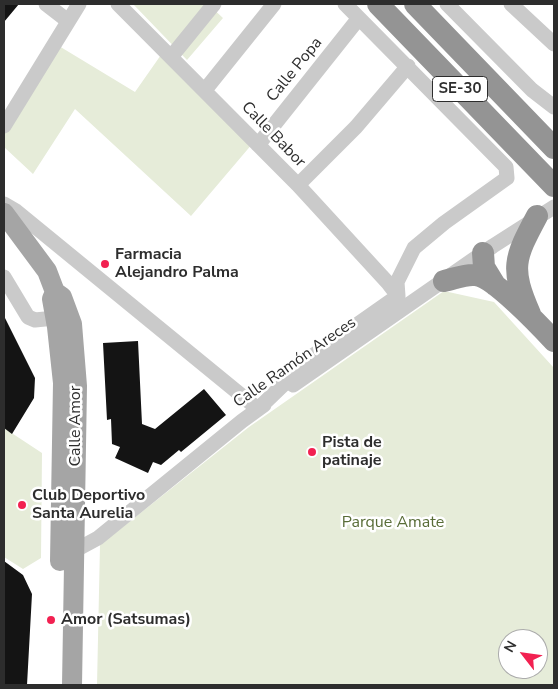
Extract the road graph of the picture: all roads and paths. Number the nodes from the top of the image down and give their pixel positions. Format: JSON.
{"nodes":[{"id":1,"x":46,"y":4,"type":"edge"},
{"id":2,"x":79,"y":4,"type":"edge"},
{"id":3,"x":118,"y":4,"type":"edge"},
{"id":4,"x":214,"y":4,"type":"edge"},
{"id":5,"x":274,"y":4,"type":"edge"},
{"id":6,"x":345,"y":4,"type":"edge"},
{"id":7,"x":378,"y":4,"type":"edge"},
{"id":8,"x":447,"y":4,"type":"edge"},
{"id":9,"x":511,"y":4,"type":"edge"},
{"id":10,"x":417,"y":6,"type":"edge"},
{"id":11,"x":359,"y":18,"type":"junction"},
{"id":12,"x":68,"y":21,"type":"junction"},
{"id":13,"x":554,"y":44,"type":"edge"},
{"id":14,"x":171,"y":57,"type":"junction"},
{"id":15,"x":408,"y":66,"type":"junction"},
{"id":16,"x":204,"y":90,"type":"junction"},
{"id":17,"x":554,"y":107,"type":"edge"},
{"id":18,"x":4,"y":126,"type":"edge"},
{"id":19,"x":258,"y":145,"type":"junction"},
{"id":20,"x":554,"y":148,"type":"edge"},
{"id":21,"x":548,"y":180,"type":"edge"},
{"id":22,"x":298,"y":185,"type":"junction"},
{"id":23,"x":4,"y":204,"type":"edge"},
{"id":24,"x":546,"y":212,"type":"edge"},
{"id":25,"x":4,"y":213,"type":"edge"},
{"id":26,"x":488,"y":249,"type":"junction"},
{"id":27,"x":73,"y":258,"type":"junction"},
{"id":28,"x":516,"y":266,"type":"junction"},
{"id":29,"x":47,"y":271,"type":"junction"},
{"id":30,"x":4,"y":278,"type":"edge"},
{"id":31,"x":444,"y":281,"type":"junction"},
{"id":32,"x":495,"y":285,"type":"junction"},
{"id":33,"x":55,"y":292,"type":"junction"},
{"id":34,"x":398,"y":296,"type":"junction"},
{"id":35,"x":55,"y":318,"type":"junction"},
{"id":36,"x":532,"y":319,"type":"junction"},
{"id":37,"x":554,"y":341,"type":"edge"},
{"id":38,"x":258,"y":409,"type":"junction"},
{"id":39,"x":67,"y":551,"type":"junction"},
{"id":40,"x":58,"y":685,"type":"edge"},
{"id":41,"x":72,"y":685,"type":"edge"}],
"edges":[{"from":1,"to":12,"type":"street"},
{"from":2,"to":12,"type":"street"},
{"from":3,"to":14,"type":"street","name":"Calle Babor"},
{"from":4,"to":14,"type":"street"},
{"from":5,"to":16,"type":"street"},
{"from":6,"to":11,"type":"street"},
{"from":7,"to":21,"type":"highway","number":"SE-30"},
{"from":8,"to":17,"type":"street"},
{"from":9,"to":13,"type":"street"},
{"from":10,"to":20,"type":"highway","number":"SE-30"},
{"from":11,"to":15,"type":"street"},
{"from":11,"to":19,"type":"street","name":"Calle Popa"},
{"from":12,"to":18,"type":"street"},
{"from":14,"to":16,"type":"street","name":"Calle Babor"},
{"from":15,"to":22,"type":"street"},
{"from":15,"to":34,"type":"street"},
{"from":16,"to":19,"type":"street","name":"Calle Babor"},
{"from":19,"to":22,"type":"street","name":"Calle Babor"},
{"from":22,"to":34,"type":"street","name":"Calle Babor"},
{"from":23,"to":27,"type":"street"},
{"from":24,"to":26,"type":"street","name":"Calle Ramón Areces"},
{"from":24,"to":28,"type":"highway"},
{"from":25,"to":29,"type":"main road","name":"Calle Amor"},
{"from":26,"to":28,"type":"highway"},
{"from":26,"to":31,"type":"street","name":"Calle Ramón Areces"},
{"from":26,"to":32,"type":"highway"},
{"from":27,"to":29,"type":"street"},
{"from":27,"to":38,"type":"street"},
{"from":28,"to":36,"type":"highway"},
{"from":29,"to":33,"type":"main road","name":"Calle Amor"},
{"from":30,"to":35,"type":"street"},
{"from":31,"to":32,"type":"highway"},
{"from":31,"to":38,"type":"street","name":"Calle Ramón Areces"},
{"from":32,"to":36,"type":"highway"},
{"from":33,"to":35,"type":"main road","name":"Calle Amor"},
{"from":33,"to":39,"type":"main road","name":"Calle Amor"},
{"from":34,"to":38,"type":"street"},
{"from":35,"to":39,"type":"main road","name":"Calle Amor"},
{"from":36,"to":37,"type":"highway"},
{"from":38,"to":39,"type":"street","name":"Calle Ramón Areces"},
{"from":39,"to":40,"type":"main road","name":"Calle Amor"},
{"from":39,"to":41,"type":"main road","name":"Calle Amor"}]}
